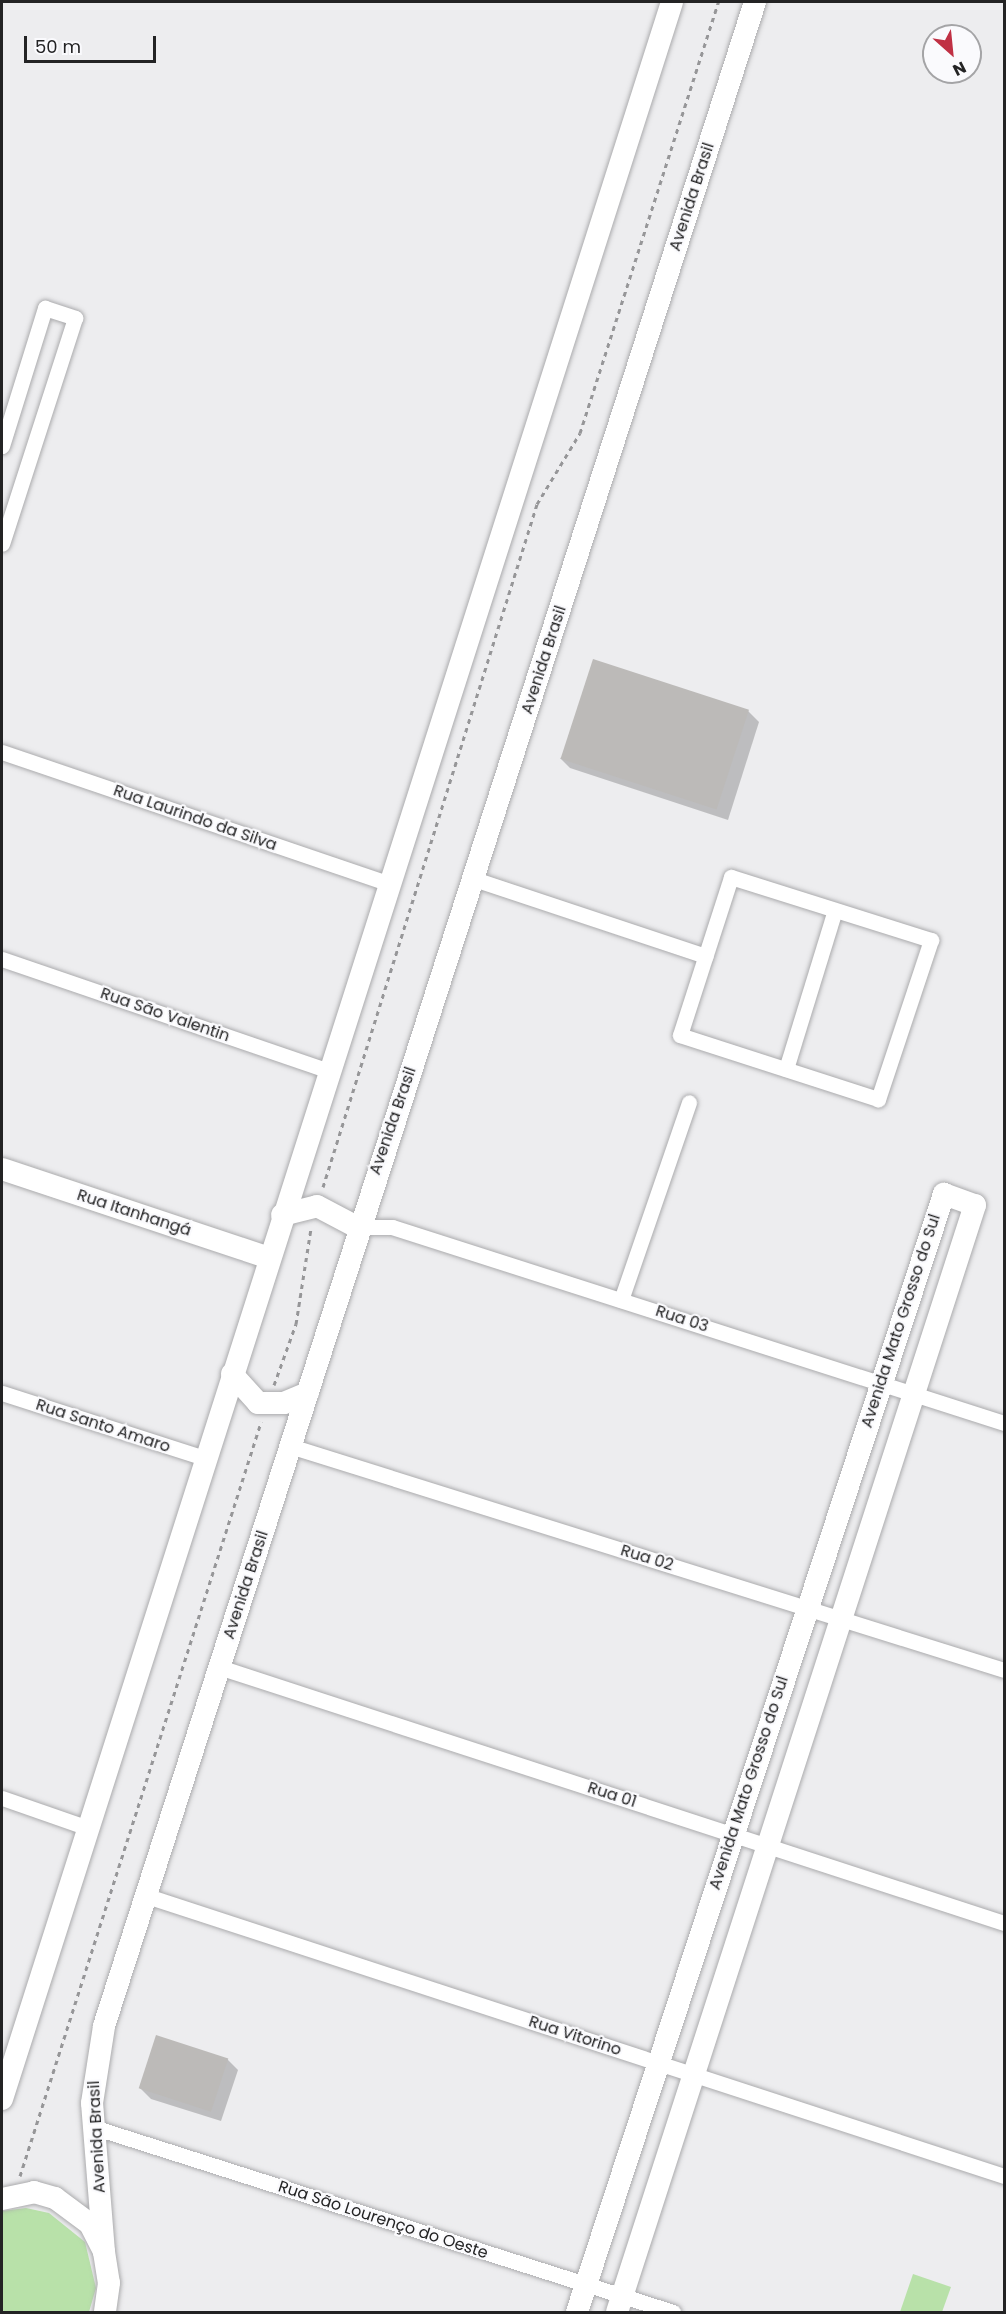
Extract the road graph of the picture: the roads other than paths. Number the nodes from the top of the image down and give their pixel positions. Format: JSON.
{"nodes":[{"id":1,"x":672,"y":2,"type":"edge"},
{"id":2,"x":755,"y":2,"type":"edge"},
{"id":3,"x":2,"y":446,"type":"edge"},
{"id":4,"x":2,"y":544,"type":"edge"},
{"id":5,"x":2,"y":752,"type":"edge"},
{"id":6,"x":474,"y":879,"type":"junction"},
{"id":7,"x":389,"y":884,"type":"junction"},
{"id":8,"x":835,"y":910,"type":"junction"},
{"id":9,"x":706,"y":956,"type":"junction"},
{"id":10,"x":2,"y":959,"type":"edge"},
{"id":11,"x":786,"y":1069,"type":"junction"},
{"id":12,"x":329,"y":1071,"type":"junction"},
{"id":13,"x":689,"y":1102,"type":"dead end"},
{"id":14,"x":2,"y":1169,"type":"edge"},
{"id":15,"x":282,"y":1215,"type":"junction"},
{"id":16,"x":357,"y":1227,"type":"junction"},
{"id":17,"x":267,"y":1257,"type":"junction"},
{"id":18,"x":621,"y":1300,"type":"junction"},
{"id":19,"x":232,"y":1374,"type":"junction"},
{"id":20,"x":881,"y":1383,"type":"junction"},
{"id":21,"x":308,"y":1393,"type":"junction"},
{"id":22,"x":2,"y":1394,"type":"edge"},
{"id":23,"x":915,"y":1394,"type":"junction"},
{"id":24,"x":1005,"y":1423,"type":"edge"},
{"id":25,"x":290,"y":1446,"type":"junction"},
{"id":26,"x":205,"y":1458,"type":"junction"},
{"id":27,"x":806,"y":1608,"type":"junction"},
{"id":28,"x":842,"y":1619,"type":"junction"},
{"id":29,"x":219,"y":1667,"type":"junction"},
{"id":30,"x":1005,"y":1670,"type":"edge"},
{"id":31,"x":2,"y":1798,"type":"edge"},
{"id":32,"x":88,"y":1828,"type":"junction"},
{"id":33,"x":732,"y":1834,"type":"junction"},
{"id":34,"x":768,"y":1846,"type":"junction"},
{"id":35,"x":147,"y":1896,"type":"junction"},
{"id":36,"x":1005,"y":1923,"type":"edge"},
{"id":37,"x":657,"y":2063,"type":"junction"},
{"id":38,"x":5,"y":2074,"type":"edge"},
{"id":39,"x":695,"y":2075,"type":"junction"},
{"id":40,"x":2,"y":2099,"type":"edge"},
{"id":41,"x":93,"y":2127,"type":"junction"},
{"id":42,"x":1005,"y":2176,"type":"edge"},
{"id":43,"x":8,"y":2197,"type":"edge"},
{"id":44,"x":104,"y":2252,"type":"junction"},
{"id":45,"x":109,"y":2283,"type":"junction"},
{"id":46,"x":585,"y":2286,"type":"junction"},
{"id":47,"x":620,"y":2305,"type":"edge"},
{"id":48,"x":105,"y":2313,"type":"edge"},
{"id":49,"x":115,"y":2313,"type":"edge"},
{"id":50,"x":577,"y":2313,"type":"edge"},
{"id":51,"x":673,"y":2313,"type":"edge"}],
"edges":[{"from":1,"to":7,"type":"main road"},
{"from":2,"to":6,"type":"main road","name":"Avenida Brasil"},
{"from":3,"to":4,"type":"street"},
{"from":5,"to":7,"type":"street","name":"Rua Laurindo da Silva"},
{"from":6,"to":9,"type":"street"},
{"from":6,"to":16,"type":"main road","name":"Avenida Brasil"},
{"from":7,"to":12,"type":"main road"},
{"from":8,"to":9,"type":"street"},
{"from":8,"to":11,"type":"street"},
{"from":8,"to":11,"type":"street"},
{"from":9,"to":11,"type":"street"},
{"from":10,"to":12,"type":"street","name":"Rua São Valentin"},
{"from":12,"to":15,"type":"main road"},
{"from":13,"to":18,"type":"street"},
{"from":14,"to":17,"type":"main road","name":"Rua Itanhangá"},
{"from":15,"to":16,"type":"main road"},
{"from":15,"to":17,"type":"main road"},
{"from":16,"to":18,"type":"street","name":"Rua 03"},
{"from":16,"to":21,"type":"main road","name":"Avenida Brasil"},
{"from":17,"to":19,"type":"main road"},
{"from":18,"to":20,"type":"street","name":"Rua 03"},
{"from":19,"to":21,"type":"main road"},
{"from":19,"to":26,"type":"main road"},
{"from":20,"to":23,"type":"street","name":"Rua 03"},
{"from":20,"to":23,"type":"main road","name":"Avenida Mato Grosso do Sul"},
{"from":20,"to":27,"type":"main road","name":"Avenida Mato Grosso do Sul"},
{"from":21,"to":25,"type":"main road","name":"Avenida Brasil"},
{"from":22,"to":26,"type":"street","name":"Rua Santo Amaro"},
{"from":23,"to":24,"type":"street","name":"Rua 03"},
{"from":23,"to":28,"type":"main road","name":"Avenida Mato Grosso do Sul"},
{"from":25,"to":27,"type":"street","name":"Rua 02"},
{"from":25,"to":29,"type":"main road","name":"Avenida Brasil"},
{"from":26,"to":32,"type":"main road"},
{"from":27,"to":28,"type":"street","name":"Rua 02"},
{"from":27,"to":33,"type":"main road","name":"Avenida Mato Grosso do Sul"},
{"from":28,"to":30,"type":"street","name":"Rua 02"},
{"from":28,"to":34,"type":"main road","name":"Avenida Mato Grosso do Sul"},
{"from":29,"to":33,"type":"street","name":"Rua 01"},
{"from":29,"to":35,"type":"main road","name":"Avenida Brasil"},
{"from":31,"to":32,"type":"street"},
{"from":32,"to":38,"type":"main road"},
{"from":33,"to":34,"type":"street","name":"Rua 01"},
{"from":33,"to":37,"type":"main road","name":"Avenida Mato Grosso do Sul"},
{"from":34,"to":36,"type":"street","name":"Rua 01"},
{"from":34,"to":39,"type":"main road","name":"Avenida Mato Grosso do Sul"},
{"from":35,"to":37,"type":"street","name":"Rua Vitorino"},
{"from":35,"to":41,"type":"main road","name":"Avenida Brasil"},
{"from":37,"to":39,"type":"street","name":"Rua Vitorino"},
{"from":37,"to":46,"type":"main road","name":"Avenida Mato Grosso do Sul"},
{"from":38,"to":40,"type":"main road"},
{"from":39,"to":42,"type":"street","name":"Rua Vitorino"},
{"from":39,"to":47,"type":"main road","name":"Avenida Mato Grosso do Sul"},
{"from":41,"to":44,"type":"main road","name":"Avenida Brasil"},
{"from":41,"to":46,"type":"street","name":"Rua São Lourenço do Oeste"},
{"from":43,"to":44,"type":"main road"},
{"from":44,"to":45,"type":"main road"},
{"from":45,"to":48,"type":"main road"},
{"from":45,"to":49,"type":"main road"},
{"from":46,"to":47,"type":"street","name":"Rua São Lourenço do Oeste"},
{"from":46,"to":50,"type":"main road","name":"Avenida Mato Grosso do Sul"},
{"from":47,"to":51,"type":"street","name":"Rua São Lourenço do Oeste"}]}
